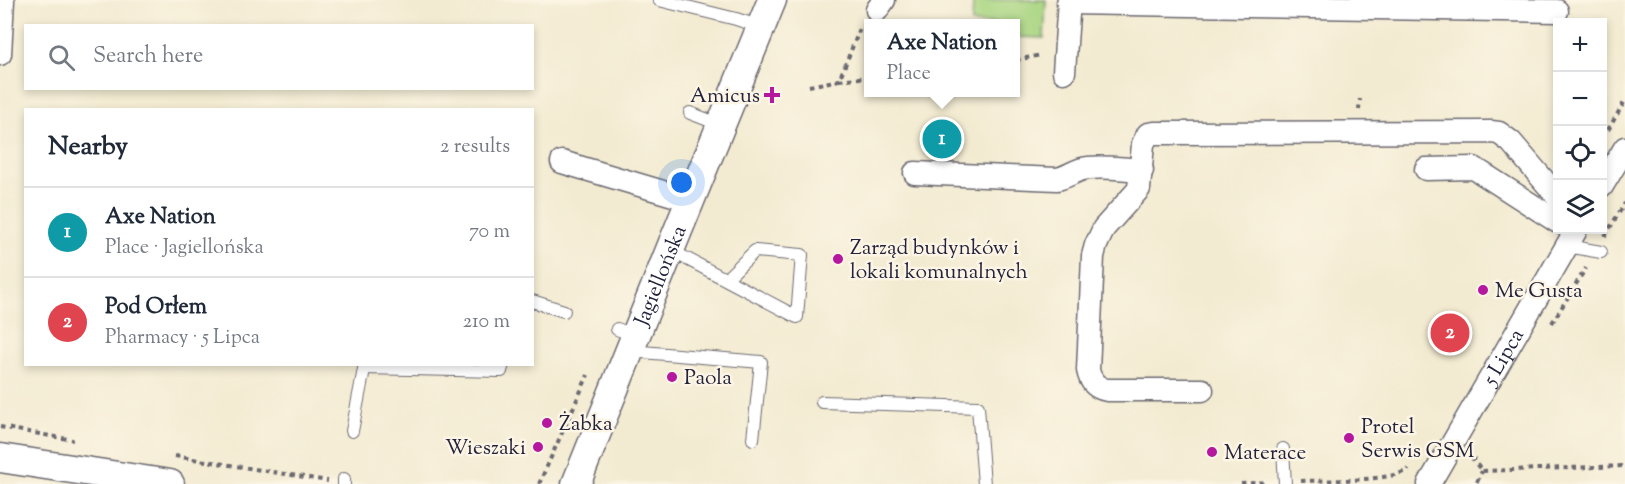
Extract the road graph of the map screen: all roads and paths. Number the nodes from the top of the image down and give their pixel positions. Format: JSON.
{"nodes":[{"id":1,"x":3,"y":0,"type":"edge"},
{"id":2,"x":15,"y":0,"type":"edge"},
{"id":3,"x":659,"y":0,"type":"edge"},
{"id":4,"x":772,"y":0,"type":"edge"},
{"id":5,"x":1069,"y":2,"type":"edge"},
{"id":6,"x":881,"y":5,"type":"edge"},
{"id":7,"x":1557,"y":11,"type":"dead end"},
{"id":8,"x":866,"y":19,"type":"edge"},
{"id":9,"x":864,"y":21,"type":"edge"},
{"id":10,"x":761,"y":27,"type":"junction"},
{"id":11,"x":1,"y":49,"type":"edge"},
{"id":12,"x":0,"y":54,"type":"edge"},
{"id":13,"x":1064,"y":72,"type":"dead end"},
{"id":14,"x":864,"y":77,"type":"edge"},
{"id":15,"x":839,"y":80,"type":"junction"},
{"id":16,"x":809,"y":86,"type":"dead end"},
{"id":17,"x":1625,"y":101,"type":"edge"},
{"id":18,"x":690,"y":113,"type":"dead end"},
{"id":19,"x":721,"y":125,"type":"junction"},
{"id":20,"x":1607,"y":130,"type":"edge"},
{"id":21,"x":1625,"y":148,"type":"edge"},
{"id":22,"x":562,"y":162,"type":"dead end"},
{"id":23,"x":1426,"y":168,"type":"dead end"},
{"id":24,"x":1142,"y":170,"type":"junction"},
{"id":25,"x":915,"y":173,"type":"dead end"},
{"id":26,"x":1606,"y":180,"type":"edge"},
{"id":27,"x":1553,"y":193,"type":"edge"},
{"id":28,"x":690,"y":200,"type":"junction"},
{"id":29,"x":1625,"y":203,"type":"edge"},
{"id":30,"x":1553,"y":221,"type":"edge"},
{"id":31,"x":1568,"y":234,"type":"edge"},
{"id":32,"x":1572,"y":234,"type":"edge"},
{"id":33,"x":670,"y":250,"type":"junction"},
{"id":34,"x":1599,"y":252,"type":"junction"},
{"id":35,"x":726,"y":279,"type":"junction"},
{"id":36,"x":534,"y":303,"type":"edge"},
{"id":37,"x":564,"y":311,"type":"dead end"},
{"id":38,"x":1552,"y":323,"type":"dead end"},
{"id":39,"x":627,"y":338,"type":"junction"},
{"id":40,"x":365,"y":366,"type":"edge"},
{"id":41,"x":502,"y":366,"type":"edge"},
{"id":42,"x":591,"y":370,"type":"dead end"},
{"id":43,"x":1202,"y":390,"type":"dead end"},
{"id":44,"x":822,"y":402,"type":"dead end"},
{"id":45,"x":352,"y":431,"type":"dead end"},
{"id":46,"x":753,"y":439,"type":"dead end"},
{"id":47,"x":1283,"y":449,"type":"dead end"},
{"id":48,"x":1478,"y":450,"type":"dead end"},
{"id":49,"x":0,"y":458,"type":"edge"},
{"id":50,"x":1625,"y":466,"type":"edge"},
{"id":51,"x":1411,"y":467,"type":"dead end"},
{"id":52,"x":1482,"y":471,"type":"junction"},
{"id":53,"x":1284,"y":483,"type":"edge"},
{"id":54,"x":1477,"y":483,"type":"edge"},
{"id":55,"x":170,"y":484,"type":"edge"},
{"id":56,"x":539,"y":484,"type":"edge"},
{"id":57,"x":576,"y":484,"type":"edge"},
{"id":58,"x":984,"y":484,"type":"edge"},
{"id":59,"x":1240,"y":484,"type":"edge"},
{"id":60,"x":1429,"y":484,"type":"edge"}],
"edges":[{"from":1,"to":11,"type":"street"},
{"from":2,"to":11,"type":"street"},
{"from":3,"to":10,"type":"lane"},
{"from":4,"to":10,"type":"street","name":"Jagiellońska"},
{"from":5,"to":7,"type":"street"},
{"from":5,"to":13,"type":"street"},
{"from":6,"to":8,"type":"path"},
{"from":9,"to":15,"type":"path"},
{"from":10,"to":19,"type":"street","name":"Jagiellońska"},
{"from":11,"to":12,"type":"street"},
{"from":14,"to":15,"type":"path"},
{"from":15,"to":16,"type":"path"},
{"from":17,"to":20,"type":"path"},
{"from":18,"to":19,"type":"lane"},
{"from":19,"to":28,"type":"street","name":"Jagiellońska"},
{"from":21,"to":26,"type":"street"},
{"from":22,"to":28,"type":"street"},
{"from":23,"to":30,"type":"street"},
{"from":24,"to":25,"type":"street"},
{"from":24,"to":27,"type":"street"},
{"from":24,"to":43,"type":"street"},
{"from":28,"to":33,"type":"street","name":"Jagiellońska"},
{"from":29,"to":34,"type":"path"},
{"from":31,"to":60,"type":"street","name":"5 Lipca"},
{"from":32,"to":34,"type":"lane"},
{"from":33,"to":35,"type":"lane"},
{"from":33,"to":39,"type":"street","name":"Jagiellońska"},
{"from":34,"to":38,"type":"path"},
{"from":35,"to":35,"type":"lane"},
{"from":36,"to":37,"type":"lane"},
{"from":39,"to":46,"type":"lane"},
{"from":39,"to":57,"type":"street","name":"Jagiellońska"},
{"from":40,"to":41,"type":"lane"},
{"from":40,"to":45,"type":"lane"},
{"from":42,"to":56,"type":"path"},
{"from":44,"to":58,"type":"lane"},
{"from":47,"to":53,"type":"lane"},
{"from":48,"to":52,"type":"path"},
{"from":49,"to":55,"type":"street"},
{"from":50,"to":52,"type":"path"},
{"from":51,"to":53,"type":"path"},
{"from":52,"to":54,"type":"path"},
{"from":53,"to":59,"type":"path"}]}
